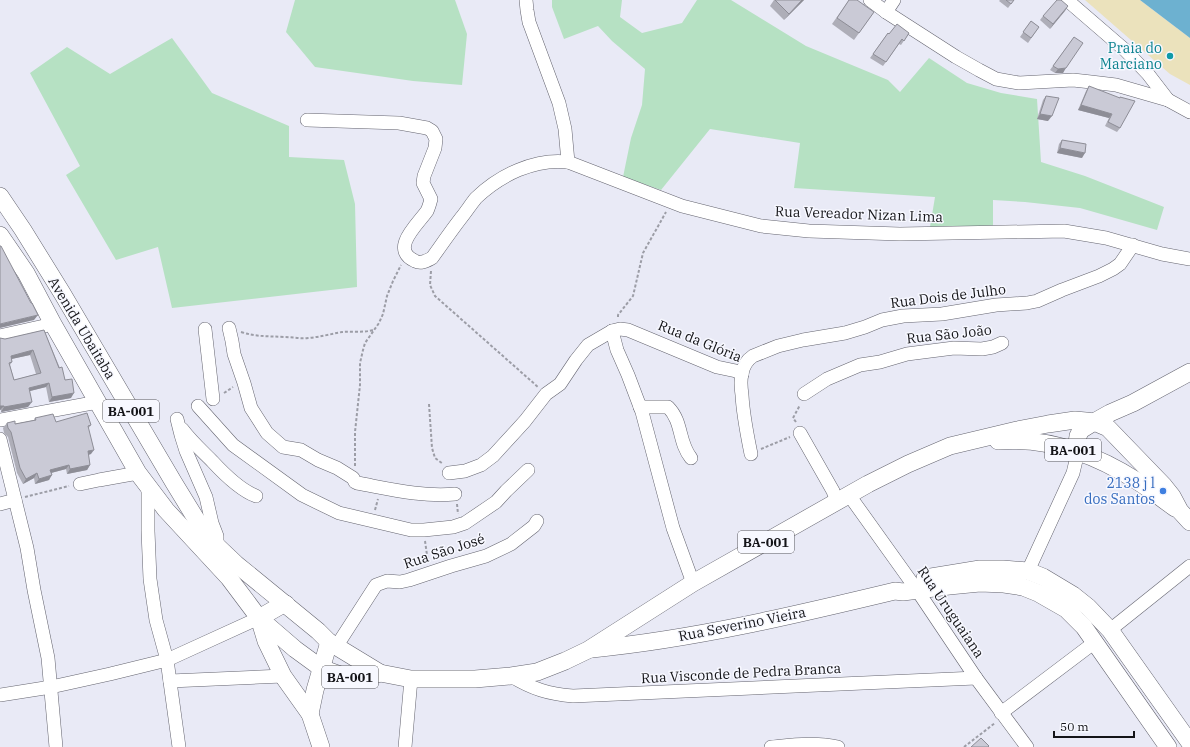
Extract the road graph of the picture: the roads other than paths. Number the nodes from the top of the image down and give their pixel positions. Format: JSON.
{"nodes":[{"id":1,"x":526,"y":0,"type":"edge"},
{"id":2,"x":870,"y":0,"type":"edge"},
{"id":3,"x":894,"y":0,"type":"edge"},
{"id":4,"x":1067,"y":0,"type":"edge"},
{"id":5,"x":886,"y":12,"type":"junction"},
{"id":6,"x":1168,"y":100,"type":"junction"},
{"id":7,"x":1190,"y":112,"type":"edge"},
{"id":8,"x":307,"y":120,"type":"dead end"},
{"id":9,"x":568,"y":162,"type":"junction"},
{"id":10,"x":0,"y":196,"type":"edge"},
{"id":11,"x":2,"y":242,"type":"edge"},
{"id":12,"x":1133,"y":246,"type":"junction"},
{"id":13,"x":1190,"y":259,"type":"edge"},
{"id":14,"x":53,"y":324,"type":"junction"},
{"id":15,"x":229,"y":328,"type":"road end"},
{"id":16,"x":205,"y":329,"type":"dead end"},
{"id":17,"x":616,"y":330,"type":"junction"},
{"id":18,"x":0,"y":336,"type":"edge"},
{"id":19,"x":1002,"y":343,"type":"dead end"},
{"id":20,"x":742,"y":374,"type":"junction"},
{"id":21,"x":1188,"y":377,"type":"edge"},
{"id":22,"x":804,"y":394,"type":"road end"},
{"id":23,"x":213,"y":399,"type":"dead end"},
{"id":24,"x":98,"y":402,"type":"junction"},
{"id":25,"x":198,"y":406,"type":"dead end"},
{"id":26,"x":640,"y":407,"type":"junction"},
{"id":27,"x":0,"y":420,"type":"edge"},
{"id":28,"x":1094,"y":422,"type":"junction"},
{"id":29,"x":800,"y":433,"type":"road end"},
{"id":30,"x":0,"y":439,"type":"edge"},
{"id":31,"x":1121,"y":442,"type":"junction"},
{"id":32,"x":950,"y":446,"type":"junction"},
{"id":33,"x":1078,"y":452,"type":"junction"},
{"id":34,"x":751,"y":454,"type":"road end"},
{"id":35,"x":691,"y":458,"type":"dead end"},
{"id":36,"x":1111,"y":466,"type":"junction"},
{"id":37,"x":528,"y":470,"type":"dead end"},
{"id":38,"x":138,"y":473,"type":"junction"},
{"id":39,"x":449,"y":473,"type":"road end"},
{"id":40,"x":80,"y":484,"type":"road end"},
{"id":41,"x":148,"y":487,"type":"junction"},
{"id":42,"x":455,"y":494,"type":"road end"},
{"id":43,"x":841,"y":495,"type":"junction"},
{"id":44,"x":256,"y":496,"type":"dead end"},
{"id":45,"x":14,"y":500,"type":"junction"},
{"id":46,"x":0,"y":504,"type":"edge"},
{"id":47,"x":1185,"y":516,"type":"edge"},
{"id":48,"x":537,"y":521,"type":"dead end"},
{"id":49,"x":217,"y":546,"type":"junction"},
{"id":50,"x":1190,"y":566,"type":"edge"},
{"id":51,"x":1028,"y":571,"type":"junction"},
{"id":52,"x":693,"y":583,"type":"junction"},
{"id":53,"x":914,"y":586,"type":"junction"},
{"id":54,"x":286,"y":604,"type":"junction"},
{"id":55,"x":259,"y":618,"type":"junction"},
{"id":56,"x":1110,"y":630,"type":"junction"},
{"id":57,"x":1095,"y":642,"type":"junction"},
{"id":58,"x":332,"y":645,"type":"junction"},
{"id":59,"x":588,"y":650,"type":"junction"},
{"id":60,"x":167,"y":660,"type":"junction"},
{"id":61,"x":321,"y":668,"type":"junction"},
{"id":62,"x":380,"y":673,"type":"junction"},
{"id":63,"x":283,"y":676,"type":"junction"},
{"id":64,"x":511,"y":676,"type":"junction"},
{"id":65,"x":976,"y":678,"type":"junction"},
{"id":66,"x":411,"y":679,"type":"junction"},
{"id":67,"x":170,"y":680,"type":"junction"},
{"id":68,"x":50,"y":686,"type":"junction"},
{"id":69,"x":0,"y":695,"type":"edge"},
{"id":70,"x":1166,"y":709,"type":"junction"},
{"id":71,"x":310,"y":714,"type":"junction"},
{"id":72,"x":1002,"y":714,"type":"junction"},
{"id":73,"x":1149,"y":721,"type":"junction"},
{"id":74,"x":1190,"y":743,"type":"edge"},
{"id":75,"x":56,"y":747,"type":"edge"},
{"id":76,"x":179,"y":747,"type":"edge"},
{"id":77,"x":321,"y":747,"type":"edge"},
{"id":78,"x":405,"y":747,"type":"edge"},
{"id":79,"x":771,"y":747,"type":"edge"},
{"id":80,"x":838,"y":747,"type":"edge"},
{"id":81,"x":1026,"y":747,"type":"edge"},
{"id":82,"x":1168,"y":747,"type":"edge"}],
"edges":[{"from":1,"to":9,"type":"street"},
{"from":2,"to":5,"type":"street"},
{"from":3,"to":5,"type":"street"},
{"from":4,"to":6,"type":"street"},
{"from":5,"to":6,"type":"street"},
{"from":6,"to":7,"type":"street"},
{"from":8,"to":9,"type":"street","name":"Rua Vereador Nizan Lima"},
{"from":9,"to":12,"type":"street","name":"Rua Vereador Nizan Lima"},
{"from":10,"to":49,"type":"main road","name":"Avenida Ubaitaba","number":"BA-001"},
{"from":11,"to":14,"type":"main road","name":"Avenida Ubaitaba","number":"BA-001"},
{"from":12,"to":13,"type":"street","name":"Rua Vereador Nizan Lima"},
{"from":12,"to":20,"type":"street","name":"Rua Dois de Julho"},
{"from":14,"to":18,"type":"street"},
{"from":14,"to":24,"type":"main road","name":"Avenida Ubaitaba","number":"BA-001"},
{"from":15,"to":42,"type":"street"},
{"from":16,"to":23,"type":"street"},
{"from":17,"to":20,"type":"street","name":"Rua da Glória"},
{"from":17,"to":26,"type":"street"},
{"from":17,"to":39,"type":"street"},
{"from":19,"to":22,"type":"street","name":"Rua São João"},
{"from":20,"to":34,"type":"street","name":"Rua da Glória"},
{"from":21,"to":28,"type":"main road"},
{"from":24,"to":27,"type":"street"},
{"from":24,"to":38,"type":"main road","name":"Avenida Ubaitaba","number":"BA-001"},
{"from":25,"to":37,"type":"street"},
{"from":26,"to":35,"type":"street"},
{"from":26,"to":52,"type":"street"},
{"from":28,"to":31,"type":"main road","number":"BA-001"},
{"from":28,"to":32,"type":"main road","number":"BA-001"},
{"from":28,"to":33,"type":"main road"},
{"from":29,"to":43,"type":"street"},
{"from":30,"to":45,"type":"street"},
{"from":31,"to":36,"type":"main road"},
{"from":31,"to":47,"type":"main road","number":"BA-001"},
{"from":32,"to":33,"type":"main road","number":"BA-001"},
{"from":32,"to":43,"type":"main road","number":"BA-001"},
{"from":33,"to":36,"type":"main road","number":"BA-001"},
{"from":33,"to":51,"type":"street"},
{"from":36,"to":47,"type":"main road","number":"BA-001"},
{"from":38,"to":40,"type":"street"},
{"from":38,"to":41,"type":"main road","name":"Avenida Ubaitaba","number":"BA-001"},
{"from":41,"to":55,"type":"main road","name":"Avenida Ubaitaba","number":"BA-001"},
{"from":41,"to":60,"type":"street"},
{"from":43,"to":52,"type":"main road","number":"BA-001"},
{"from":43,"to":53,"type":"street","name":"Rua Uruguaiana"},
{"from":44,"to":49,"type":"street"},
{"from":45,"to":46,"type":"street"},
{"from":45,"to":68,"type":"street"},
{"from":48,"to":58,"type":"street","name":"Rua São José"},
{"from":49,"to":54,"type":"main road","name":"Avenida Ubaitaba","number":"BA-001"},
{"from":50,"to":56,"type":"street"},
{"from":51,"to":53,"type":"main road","name":"Rua Severino Vieira"},
{"from":51,"to":56,"type":"main road","name":"Rua Severino Vieira"},
{"from":52,"to":59,"type":"main road","number":"BA-001"},
{"from":53,"to":57,"type":"main road","name":"Rua Severino Vieira"},
{"from":53,"to":59,"type":"main road","name":"Rua Severino Vieira"},
{"from":53,"to":65,"type":"street","name":"Rua Uruguaiana"},
{"from":54,"to":55,"type":"main road"},
{"from":54,"to":58,"type":"main road","name":"Avenida Ubaitaba","number":"BA-001"},
{"from":55,"to":60,"type":"street"},
{"from":55,"to":61,"type":"main road","name":"Avenida Ubaitaba","number":"BA-001"},
{"from":55,"to":63,"type":"main road","name":"Avenida Ubaitaba"},
{"from":56,"to":70,"type":"main road","name":"Rua Severino Vieira"},
{"from":57,"to":72,"type":"street"},
{"from":57,"to":73,"type":"main road","name":"Rua Severino Vieira"},
{"from":58,"to":61,"type":"main road"},
{"from":58,"to":62,"type":"main road","number":"BA-001"},
{"from":59,"to":64,"type":"main road","number":"BA-001"},
{"from":60,"to":67,"type":"street"},
{"from":60,"to":68,"type":"street"},
{"from":61,"to":62,"type":"main road","number":"BA-001"},
{"from":61,"to":71,"type":"main road"},
{"from":62,"to":66,"type":"main road","number":"BA-001"},
{"from":63,"to":67,"type":"street"},
{"from":63,"to":71,"type":"main road","name":"Avenida Ubaitaba"},
{"from":64,"to":65,"type":"street","name":"Rua Visconde de Pedra Branca"},
{"from":64,"to":66,"type":"main road","number":"BA-001"},
{"from":65,"to":72,"type":"street","name":"Rua Uruguaiana"},
{"from":66,"to":78,"type":"street"},
{"from":67,"to":76,"type":"street"},
{"from":68,"to":69,"type":"street"},
{"from":68,"to":75,"type":"street"},
{"from":70,"to":73,"type":"main road"},
{"from":70,"to":74,"type":"main road","name":"Rua Severino Vieira"},
{"from":71,"to":77,"type":"main road","name":"Avenida Ubaitaba"},
{"from":72,"to":81,"type":"street","name":"Rua Uruguaiana"},
{"from":73,"to":82,"type":"main road","name":"Rua Severino Vieira"},
{"from":79,"to":80,"type":"street"}]}
